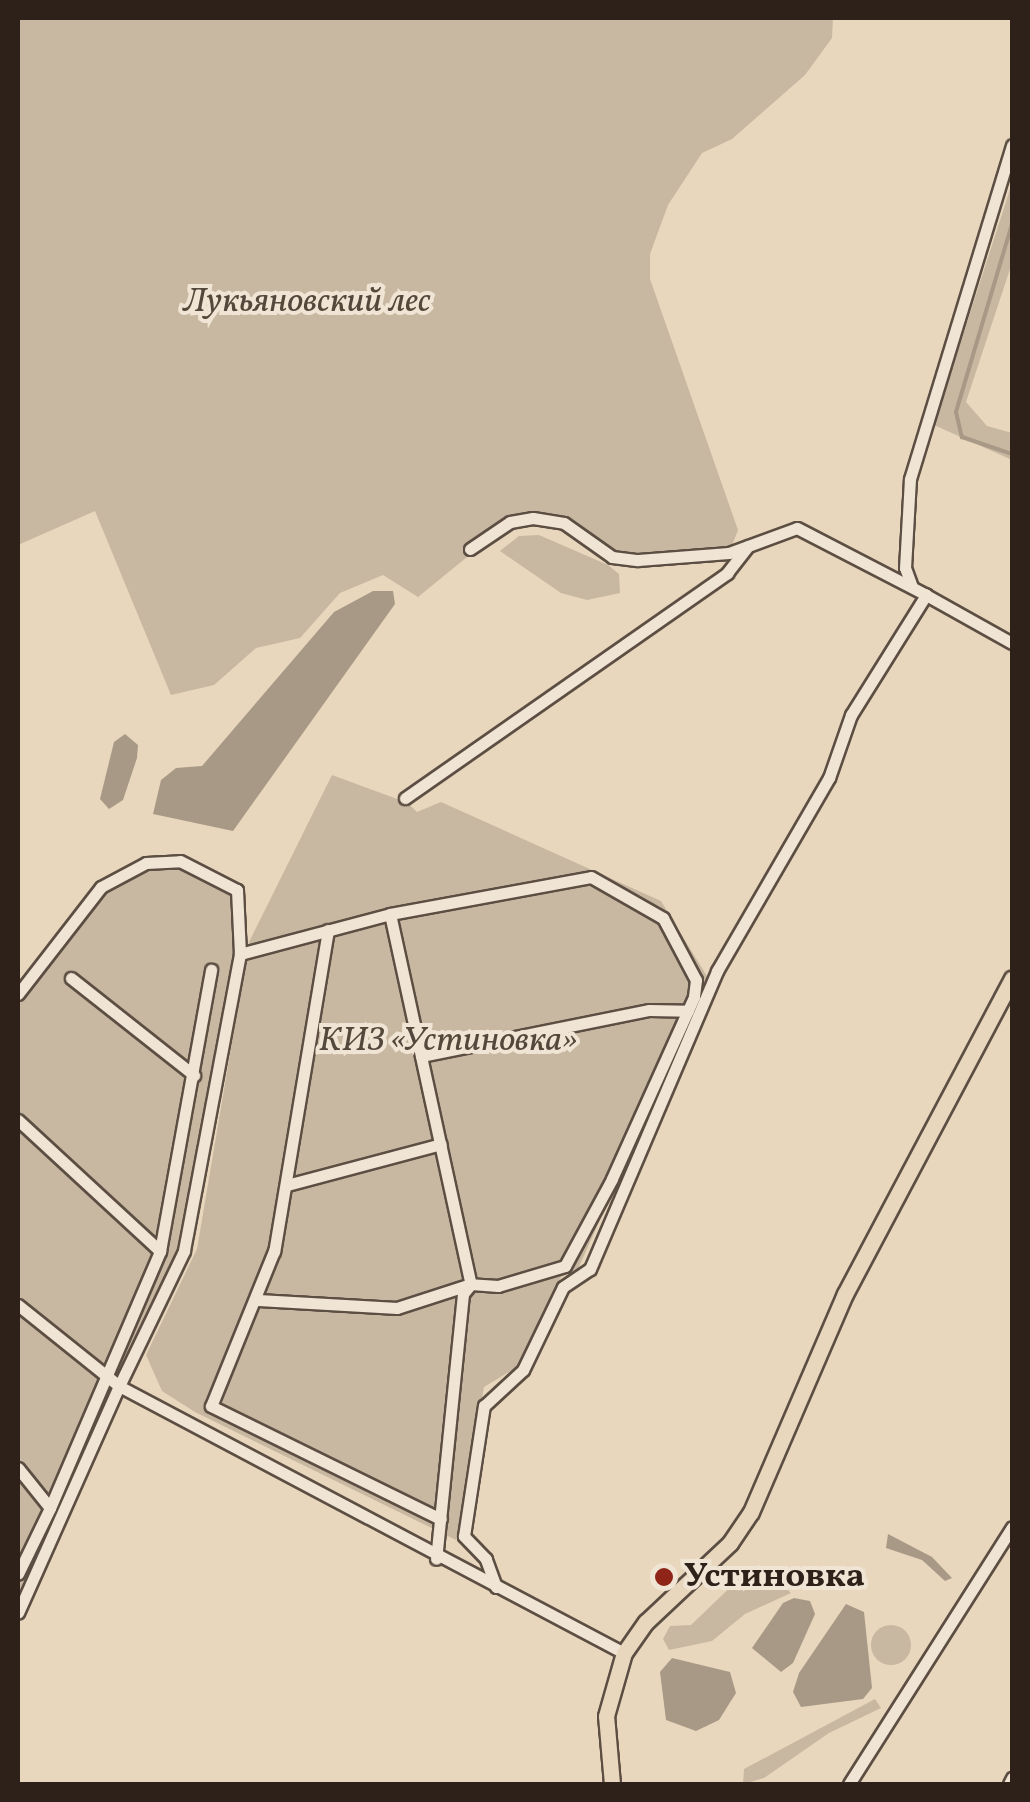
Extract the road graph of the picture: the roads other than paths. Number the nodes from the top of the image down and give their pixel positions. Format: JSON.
{"nodes":[{"id":1,"x":1012,"y":145,"type":"edge"},
{"id":2,"x":748,"y":546,"type":"junction"},
{"id":3,"x":470,"y":549,"type":"dead end"},
{"id":4,"x":912,"y":587,"type":"junction"},
{"id":5,"x":926,"y":595,"type":"junction"},
{"id":6,"x":1012,"y":643,"type":"edge"},
{"id":7,"x":406,"y":798,"type":"dead end"},
{"id":8,"x":390,"y":914,"type":"junction"},
{"id":9,"x":328,"y":930,"type":"junction"},
{"id":10,"x":240,"y":954,"type":"junction"},
{"id":11,"x":212,"y":970,"type":"dead end"},
{"id":12,"x":71,"y":978,"type":"dead end"},
{"id":13,"x":1012,"y":978,"type":"edge"},
{"id":14,"x":18,"y":994,"type":"edge"},
{"id":15,"x":688,"y":1011,"type":"junction"},
{"id":16,"x":421,"y":1056,"type":"junction"},
{"id":17,"x":194,"y":1076,"type":"junction"},
{"id":18,"x":18,"y":1120,"type":"edge"},
{"id":19,"x":441,"y":1144,"type":"junction"},
{"id":20,"x":287,"y":1185,"type":"junction"},
{"id":21,"x":160,"y":1251,"type":"junction"},
{"id":22,"x":470,"y":1284,"type":"junction"},
{"id":23,"x":258,"y":1300,"type":"junction"},
{"id":24,"x":18,"y":1305,"type":"edge"},
{"id":25,"x":102,"y":1376,"type":"junction"},
{"id":26,"x":119,"y":1386,"type":"junction"},
{"id":27,"x":18,"y":1468,"type":"edge"},
{"id":28,"x":50,"y":1508,"type":"junction"},
{"id":29,"x":441,"y":1519,"type":"junction"},
{"id":30,"x":1012,"y":1526,"type":"edge"},
{"id":31,"x":436,"y":1559,"type":"junction"},
{"id":32,"x":18,"y":1574,"type":"edge"},
{"id":33,"x":496,"y":1587,"type":"junction"},
{"id":34,"x":18,"y":1613,"type":"edge"},
{"id":35,"x":624,"y":1653,"type":"junction"},
{"id":36,"x":612,"y":1784,"type":"edge"},
{"id":37,"x":848,"y":1784,"type":"edge"}],
"edges":[{"from":1,"to":4,"type":"street"},
{"from":2,"to":3,"type":"street"},
{"from":2,"to":4,"type":"street"},
{"from":2,"to":7,"type":"street"},
{"from":4,"to":5,"type":"street"},
{"from":5,"to":6,"type":"street"},
{"from":5,"to":33,"type":"street"},
{"from":8,"to":9,"type":"street"},
{"from":8,"to":15,"type":"street"},
{"from":8,"to":16,"type":"street"},
{"from":9,"to":10,"type":"street"},
{"from":9,"to":20,"type":"street"},
{"from":10,"to":14,"type":"street"},
{"from":10,"to":26,"type":"street"},
{"from":11,"to":17,"type":"street"},
{"from":12,"to":17,"type":"street"},
{"from":13,"to":35,"type":"main road"},
{"from":15,"to":16,"type":"street"},
{"from":15,"to":22,"type":"street"},
{"from":16,"to":19,"type":"street"},
{"from":17,"to":21,"type":"street"},
{"from":18,"to":21,"type":"street"},
{"from":19,"to":20,"type":"street"},
{"from":19,"to":22,"type":"street"},
{"from":20,"to":23,"type":"street"},
{"from":21,"to":25,"type":"street"},
{"from":22,"to":23,"type":"street"},
{"from":22,"to":29,"type":"street"},
{"from":23,"to":29,"type":"street"},
{"from":24,"to":25,"type":"street"},
{"from":25,"to":26,"type":"street"},
{"from":25,"to":28,"type":"street"},
{"from":26,"to":31,"type":"street"},
{"from":26,"to":34,"type":"street"},
{"from":27,"to":28,"type":"street"},
{"from":28,"to":32,"type":"street"},
{"from":29,"to":31,"type":"street"},
{"from":30,"to":37,"type":"street"},
{"from":31,"to":33,"type":"street"},
{"from":33,"to":35,"type":"street"},
{"from":35,"to":36,"type":"main road"}]}
